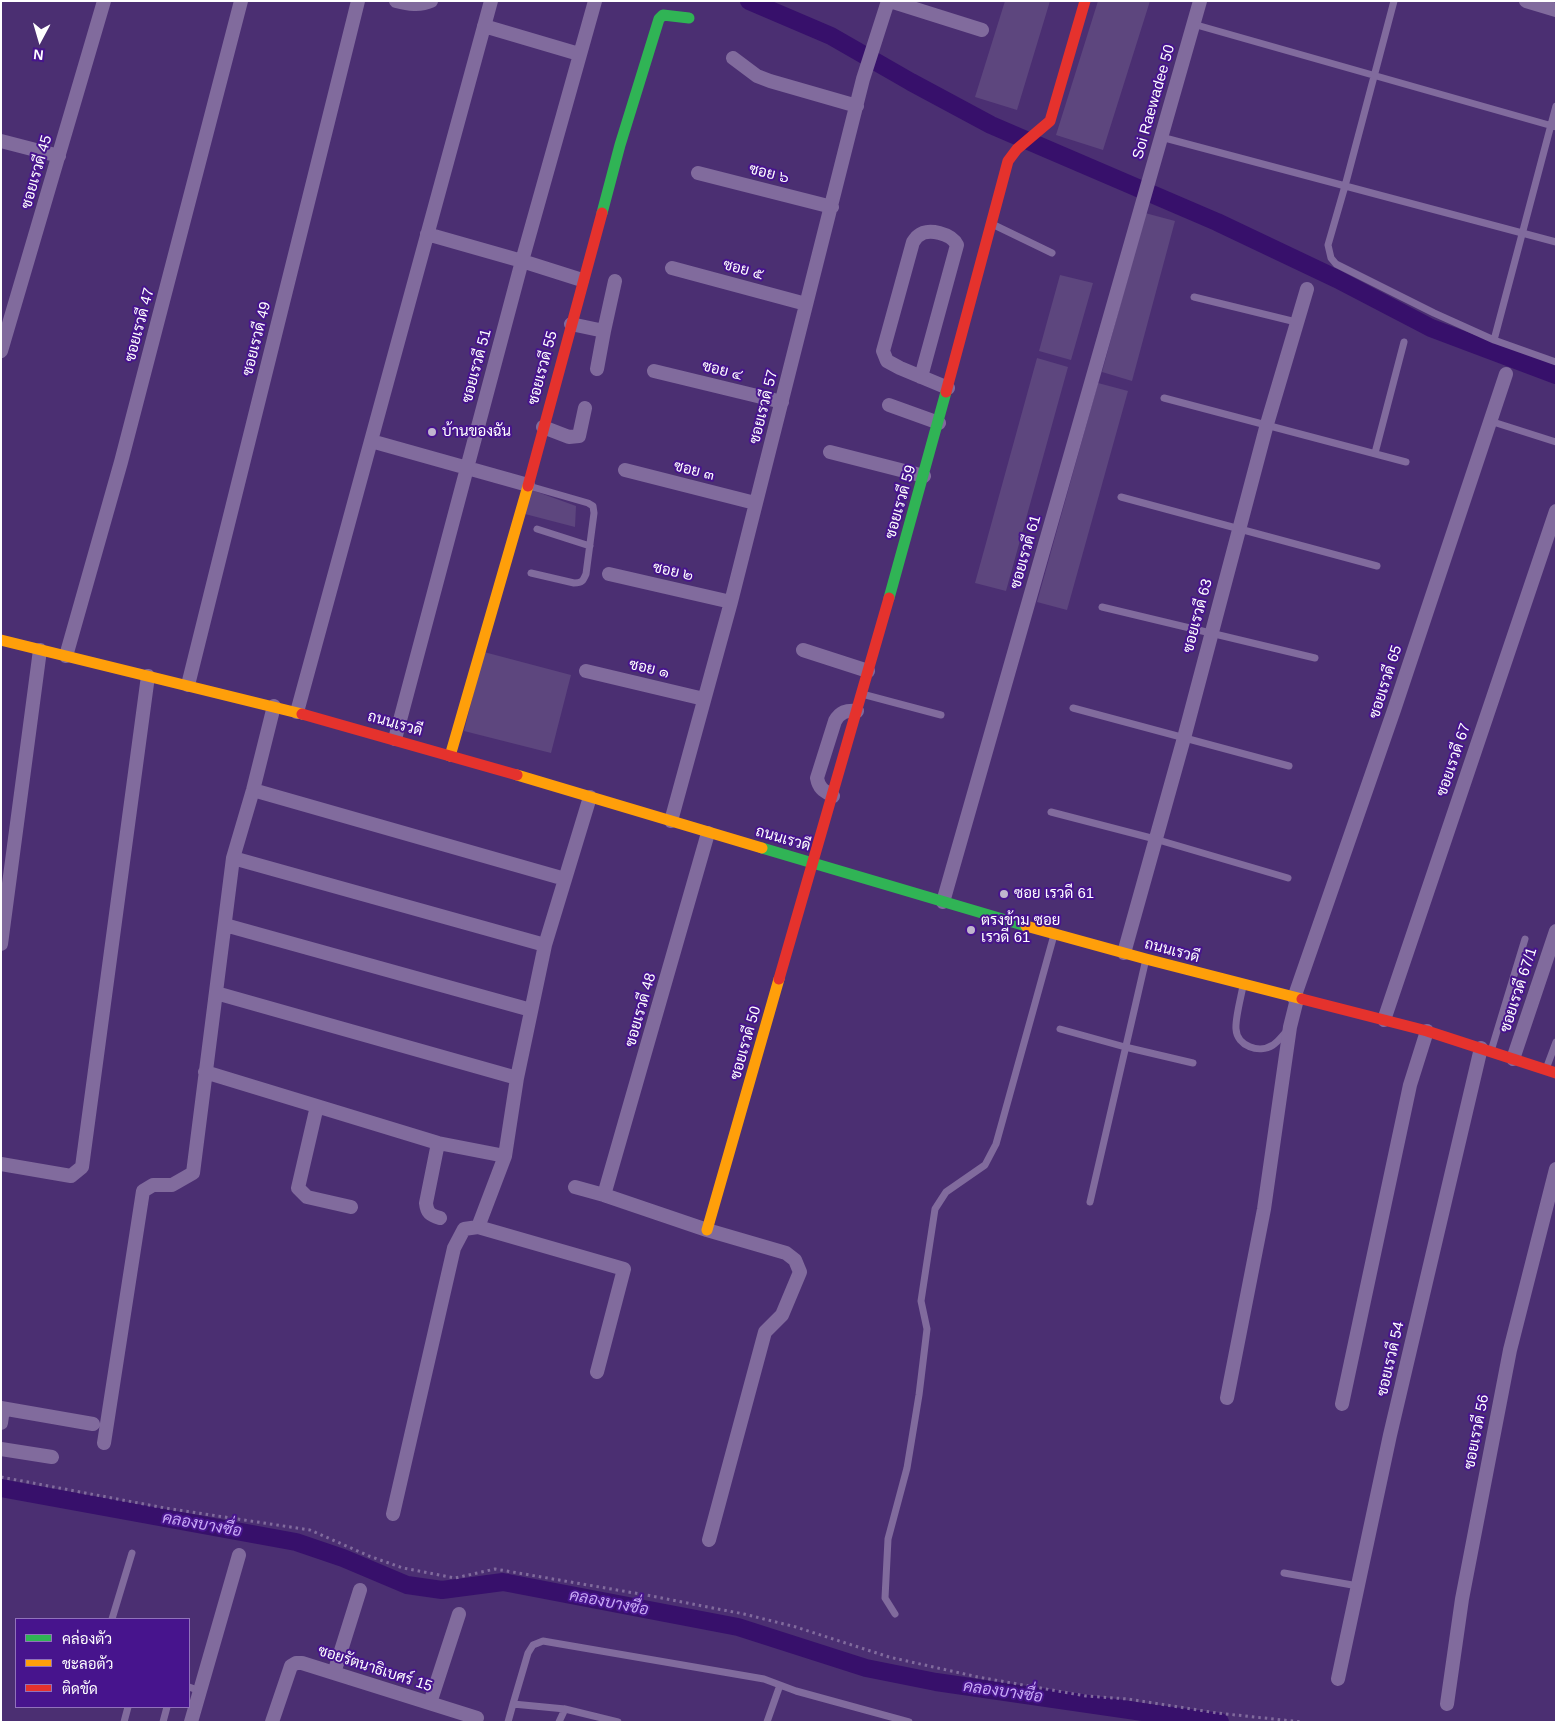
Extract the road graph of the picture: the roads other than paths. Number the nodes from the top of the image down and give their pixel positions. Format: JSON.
{"nodes":[{"id":1,"x":104,"y":1,"type":"edge"},
{"id":2,"x":242,"y":1,"type":"edge"},
{"id":3,"x":358,"y":1,"type":"edge"},
{"id":4,"x":396,"y":1,"type":"edge"},
{"id":5,"x":431,"y":1,"type":"edge"},
{"id":6,"x":491,"y":1,"type":"edge"},
{"id":7,"x":595,"y":1,"type":"edge"},
{"id":8,"x":889,"y":1,"type":"edge"},
{"id":9,"x":1085,"y":1,"type":"edge"},
{"id":10,"x":1200,"y":1,"type":"edge"},
{"id":11,"x":1394,"y":1,"type":"edge"},
{"id":12,"x":1526,"y":1,"type":"edge"},
{"id":13,"x":1556,"y":10,"type":"edge"},
{"id":14,"x":688,"y":18,"type":"dead end"},
{"id":15,"x":1193,"y":24,"type":"junction"},
{"id":16,"x":484,"y":26,"type":"junction"},
{"id":17,"x":982,"y":30,"type":"dead end"},
{"id":18,"x":579,"y":54,"type":"junction"},
{"id":19,"x":734,"y":58,"type":"dead end"},
{"id":20,"x":1373,"y":76,"type":"junction"},
{"id":21,"x":857,"y":106,"type":"junction"},
{"id":22,"x":1556,"y":106,"type":"edge"},
{"id":23,"x":1553,"y":127,"type":"edge"},
{"id":24,"x":1161,"y":137,"type":"junction"},
{"id":25,"x":1,"y":141,"type":"edge"},
{"id":26,"x":59,"y":156,"type":"junction"},
{"id":27,"x":698,"y":173,"type":"dead end"},
{"id":28,"x":1345,"y":186,"type":"junction"},
{"id":29,"x":832,"y":206,"type":"junction"},
{"id":30,"x":1140,"y":211,"type":"joint"},
{"id":31,"x":992,"y":224,"type":"junction"},
{"id":32,"x":1522,"y":233,"type":"junction"},
{"id":33,"x":427,"y":234,"type":"junction"},
{"id":34,"x":1556,"y":242,"type":"edge"},
{"id":35,"x":1052,"y":253,"type":"dead end"},
{"id":36,"x":522,"y":260,"type":"junction"},
{"id":37,"x":672,"y":268,"type":"dead end"},
{"id":38,"x":582,"y":280,"type":"junction"},
{"id":39,"x":615,"y":281,"type":"dead end"},
{"id":40,"x":1307,"y":289,"type":"dead end"},
{"id":41,"x":1194,"y":297,"type":"dead end"},
{"id":42,"x":806,"y":304,"type":"junction"},
{"id":43,"x":1296,"y":322,"type":"junction"},
{"id":44,"x":571,"y":324,"type":"junction"},
{"id":45,"x":604,"y":331,"type":"junction"},
{"id":46,"x":1494,"y":340,"type":"junction"},
{"id":47,"x":1404,"y":342,"type":"dead end"},
{"id":48,"x":1,"y":351,"type":"edge"},
{"id":49,"x":1556,"y":362,"type":"edge"},
{"id":50,"x":597,"y":369,"type":"dead end"},
{"id":51,"x":654,"y":371,"type":"dead end"},
{"id":52,"x":1506,"y":374,"type":"dead end"},
{"id":53,"x":921,"y":377,"type":"junction"},
{"id":54,"x":948,"y":388,"type":"junction"},
{"id":55,"x":1164,"y":398,"type":"dead end"},
{"id":56,"x":782,"y":402,"type":"junction"},
{"id":57,"x":889,"y":405,"type":"dead end"},
{"id":58,"x":585,"y":408,"type":"dead end"},
{"id":59,"x":1490,"y":421,"type":"junction"},
{"id":60,"x":938,"y":423,"type":"junction"},
{"id":61,"x":1267,"y":424,"type":"junction"},
{"id":62,"x":543,"y":427,"type":"junction"},
{"id":63,"x":371,"y":441,"type":"junction"},
{"id":64,"x":1556,"y":442,"type":"edge"},
{"id":65,"x":830,"y":452,"type":"dead end"},
{"id":66,"x":1375,"y":453,"type":"junction"},
{"id":67,"x":1406,"y":462,"type":"dead end"},
{"id":68,"x":467,"y":467,"type":"junction"},
{"id":69,"x":625,"y":470,"type":"dead end"},
{"id":70,"x":924,"y":476,"type":"junction"},
{"id":71,"x":528,"y":485,"type":"junction"},
{"id":72,"x":1121,"y":497,"type":"dead end"},
{"id":73,"x":755,"y":503,"type":"junction"},
{"id":74,"x":1556,"y":511,"type":"edge"},
{"id":75,"x":537,"y":529,"type":"dead end"},
{"id":76,"x":1238,"y":529,"type":"junction"},
{"id":77,"x":590,"y":546,"type":"junction"},
{"id":78,"x":1377,"y":566,"type":"dead end"},
{"id":79,"x":531,"y":572,"type":"dead end"},
{"id":80,"x":609,"y":574,"type":"dead end"},
{"id":81,"x":731,"y":602,"type":"junction"},
{"id":82,"x":1102,"y":606,"type":"dead end"},
{"id":83,"x":1210,"y":633,"type":"junction"},
{"id":84,"x":1,"y":640,"type":"edge"},
{"id":85,"x":40,"y":650,"type":"junction"},
{"id":86,"x":803,"y":650,"type":"dead end"},
{"id":87,"x":66,"y":656,"type":"junction"},
{"id":88,"x":1315,"y":658,"type":"dead end"},
{"id":89,"x":586,"y":671,"type":"dead end"},
{"id":90,"x":868,"y":671,"type":"junction"},
{"id":91,"x":148,"y":676,"type":"junction"},
{"id":92,"x":188,"y":686,"type":"junction"},
{"id":93,"x":862,"y":694,"type":"junction"},
{"id":94,"x":704,"y":699,"type":"junction"},
{"id":95,"x":274,"y":706,"type":"junction"},
{"id":96,"x":1073,"y":708,"type":"dead end"},
{"id":97,"x":857,"y":711,"type":"junction"},
{"id":98,"x":297,"y":712,"type":"junction"},
{"id":99,"x":941,"y":715,"type":"dead end"},
{"id":100,"x":1184,"y":738,"type":"junction"},
{"id":101,"x":395,"y":739,"type":"junction"},
{"id":102,"x":450,"y":756,"type":"junction"},
{"id":103,"x":1289,"y":766,"type":"dead end"},
{"id":104,"x":253,"y":790,"type":"junction"},
{"id":105,"x":833,"y":796,"type":"junction"},
{"id":106,"x":590,"y":797,"type":"junction"},
{"id":107,"x":1051,"y":812,"type":"dead end"},
{"id":108,"x":671,"y":821,"type":"junction"},
{"id":109,"x":708,"y":833,"type":"junction"},
{"id":110,"x":1155,"y":839,"type":"junction"},
{"id":111,"x":233,"y":858,"type":"junction"},
{"id":112,"x":813,"y":863,"type":"junction"},
{"id":113,"x":1288,"y":878,"type":"dead end"},
{"id":114,"x":564,"y":879,"type":"junction"},
{"id":115,"x":942,"y":902,"type":"junction"},
{"id":116,"x":225,"y":925,"type":"junction"},
{"id":117,"x":1556,"y":931,"type":"edge"},
{"id":118,"x":1054,"y":934,"type":"junction"},
{"id":119,"x":1525,"y":939,"type":"dead end"},
{"id":120,"x":1,"y":944,"type":"edge"},
{"id":121,"x":545,"y":945,"type":"junction"},
{"id":122,"x":1124,"y":953,"type":"junction"},
{"id":123,"x":1146,"y":960,"type":"junction"},
{"id":124,"x":1244,"y":984,"type":"junction"},
{"id":125,"x":216,"y":993,"type":"junction"},
{"id":126,"x":1296,"y":999,"type":"junction"},
{"id":127,"x":531,"y":1010,"type":"junction"},
{"id":128,"x":1384,"y":1020,"type":"junction"},
{"id":129,"x":1290,"y":1027,"type":"junction"},
{"id":130,"x":1060,"y":1029,"type":"dead end"},
{"id":131,"x":1426,"y":1031,"type":"junction"},
{"id":132,"x":1556,"y":1042,"type":"edge"},
{"id":133,"x":1125,"y":1047,"type":"junction"},
{"id":134,"x":1486,"y":1050,"type":"junction"},
{"id":135,"x":1513,"y":1059,"type":"junction"},
{"id":136,"x":1193,"y":1063,"type":"dead end"},
{"id":137,"x":1551,"y":1071,"type":"edge"},
{"id":138,"x":204,"y":1072,"type":"junction"},
{"id":139,"x":517,"y":1078,"type":"junction"},
{"id":140,"x":317,"y":1106,"type":"junction"},
{"id":141,"x":438,"y":1143,"type":"junction"},
{"id":142,"x":504,"y":1156,"type":"junction"},
{"id":143,"x":1,"y":1164,"type":"edge"},
{"id":144,"x":1556,"y":1169,"type":"edge"},
{"id":145,"x":575,"y":1187,"type":"dead end"},
{"id":146,"x":604,"y":1195,"type":"junction"},
{"id":147,"x":1090,"y":1202,"type":"dead end"},
{"id":148,"x":350,"y":1207,"type":"dead end"},
{"id":149,"x":440,"y":1218,"type":"dead end"},
{"id":150,"x":478,"y":1227,"type":"junction"},
{"id":151,"x":707,"y":1230,"type":"junction"},
{"id":152,"x":597,"y":1372,"type":"dead end"},
{"id":153,"x":1227,"y":1398,"type":"dead end"},
{"id":154,"x":1342,"y":1404,"type":"dead end"},
{"id":155,"x":2,"y":1413,"type":"edge"},
{"id":156,"x":93,"y":1424,"type":"dead end"},
{"id":157,"x":104,"y":1443,"type":"dead end"},
{"id":158,"x":1,"y":1449,"type":"edge"},
{"id":159,"x":52,"y":1458,"type":"dead end"},
{"id":160,"x":393,"y":1514,"type":"dead end"},
{"id":161,"x":709,"y":1540,"type":"dead end"},
{"id":162,"x":132,"y":1553,"type":"dead end"},
{"id":163,"x":239,"y":1555,"type":"dead end"},
{"id":164,"x":1284,"y":1573,"type":"dead end"},
{"id":165,"x":1358,"y":1586,"type":"junction"},
{"id":166,"x":360,"y":1590,"type":"dead end"},
{"id":167,"x":459,"y":1614,"type":"dead end"},
{"id":168,"x":895,"y":1614,"type":"dead end"},
{"id":169,"x":112,"y":1618,"type":"edge"},
{"id":170,"x":334,"y":1673,"type":"junction"},
{"id":171,"x":1338,"y":1679,"type":"dead end"},
{"id":172,"x":780,"y":1685,"type":"junction"},
{"id":173,"x":194,"y":1689,"type":"edge"},
{"id":174,"x":430,"y":1703,"type":"junction"},
{"id":175,"x":513,"y":1704,"type":"junction"},
{"id":176,"x":1447,"y":1704,"type":"dead end"},
{"id":177,"x":128,"y":1708,"type":"edge"},
{"id":178,"x":167,"y":1708,"type":"edge"},
{"id":179,"x":565,"y":1709,"type":"junction"},
{"id":180,"x":477,"y":1718,"type":"dead end"},
{"id":181,"x":124,"y":1722,"type":"edge"},
{"id":182,"x":163,"y":1722,"type":"edge"},
{"id":183,"x":191,"y":1722,"type":"edge"},
{"id":184,"x":272,"y":1722,"type":"edge"},
{"id":185,"x":508,"y":1722,"type":"edge"},
{"id":186,"x":559,"y":1722,"type":"edge"},
{"id":187,"x":618,"y":1722,"type":"edge"},
{"id":188,"x":767,"y":1722,"type":"edge"},
{"id":189,"x":909,"y":1722,"type":"edge"}],
"edges":[{"from":1,"to":26,"type":"street","name":"ซอยเรวดี 45"},
{"from":2,"to":87,"type":"street","name":"ซอยเรวดี 47"},
{"from":3,"to":92,"type":"street","name":"ซอยเรวดี 49"},
{"from":4,"to":5,"type":"street"},
{"from":6,"to":16,"type":"street"},
{"from":7,"to":18,"type":"street","name":"ซอยเรวดี 51"},
{"from":8,"to":17,"type":"street"},
{"from":8,"to":21,"type":"street","name":"ซอยเรวดี 57"},
{"from":9,"to":31,"type":"street","name":"ซอยเรวดี 59"},
{"from":10,"to":15,"type":"street","name":"Soi Raewadee 50"},
{"from":11,"to":20,"type":"lane"},
{"from":12,"to":13,"type":"street"},
{"from":14,"to":38,"type":"street","name":"ซอยเรวดี 55"},
{"from":15,"to":20,"type":"lane"},
{"from":15,"to":24,"type":"street","name":"Soi Raewadee 50"},
{"from":16,"to":18,"type":"street"},
{"from":16,"to":33,"type":"street"},
{"from":18,"to":36,"type":"street","name":"ซอยเรวดี 51"},
{"from":19,"to":21,"type":"street"},
{"from":20,"to":23,"type":"lane"},
{"from":20,"to":28,"type":"lane"},
{"from":21,"to":29,"type":"street","name":"ซอยเรวดี 57"},
{"from":22,"to":23,"type":"lane"},
{"from":23,"to":32,"type":"lane"},
{"from":24,"to":28,"type":"lane"},
{"from":24,"to":30,"type":"street","name":"Soi Raewadee 50"},
{"from":25,"to":26,"type":"street"},
{"from":26,"to":48,"type":"street","name":"ซอยเรวดี 45"},
{"from":27,"to":29,"type":"street","name":"ซอย ๖"},
{"from":28,"to":32,"type":"lane"},
{"from":28,"to":46,"type":"lane"},
{"from":29,"to":42,"type":"street","name":"ซอยเรวดี 57"},
{"from":30,"to":115,"type":"street","name":"ซอยเรวดี 61"},
{"from":31,"to":35,"type":"lane"},
{"from":31,"to":54,"type":"street","name":"ซอยเรวดี 59"},
{"from":32,"to":34,"type":"lane"},
{"from":32,"to":46,"type":"lane"},
{"from":33,"to":36,"type":"street"},
{"from":33,"to":63,"type":"street"},
{"from":36,"to":38,"type":"street"},
{"from":36,"to":68,"type":"street","name":"ซอยเรวดี 51"},
{"from":37,"to":42,"type":"street","name":"ซอย ๕"},
{"from":38,"to":44,"type":"street","name":"ซอยเรวดี 55"},
{"from":39,"to":45,"type":"street"},
{"from":40,"to":43,"type":"street","name":"ซอยเรวดี 63"},
{"from":41,"to":43,"type":"lane"},
{"from":42,"to":56,"type":"street","name":"ซอยเรวดี 57"},
{"from":43,"to":61,"type":"street","name":"ซอยเรวดี 63"},
{"from":44,"to":45,"type":"street"},
{"from":44,"to":62,"type":"street","name":"ซอยเรวดี 55"},
{"from":45,"to":50,"type":"street"},
{"from":46,"to":49,"type":"lane"},
{"from":47,"to":66,"type":"lane"},
{"from":51,"to":56,"type":"street","name":"ซอย ๔"},
{"from":52,"to":59,"type":"street","name":"ซอยเรวดี 65"},
{"from":53,"to":53,"type":"street"},
{"from":53,"to":54,"type":"street"},
{"from":54,"to":60,"type":"street","name":"ซอยเรวดี 59"},
{"from":55,"to":61,"type":"lane"},
{"from":56,"to":73,"type":"street","name":"ซอยเรวดี 57"},
{"from":57,"to":60,"type":"street"},
{"from":58,"to":62,"type":"street"},
{"from":59,"to":64,"type":"lane"},
{"from":59,"to":126,"type":"street","name":"ซอยเรวดี 65"},
{"from":60,"to":70,"type":"street","name":"ซอยเรวดี 59"},
{"from":61,"to":66,"type":"lane"},
{"from":61,"to":76,"type":"street","name":"ซอยเรวดี 63"},
{"from":62,"to":71,"type":"street","name":"ซอยเรวดี 55"},
{"from":63,"to":68,"type":"street"},
{"from":63,"to":98,"type":"street"},
{"from":65,"to":70,"type":"street"},
{"from":66,"to":67,"type":"lane"},
{"from":68,"to":71,"type":"street"},
{"from":68,"to":101,"type":"street","name":"ซอยเรวดี 51"},
{"from":69,"to":73,"type":"street","name":"ซอย ๓"},
{"from":70,"to":90,"type":"street","name":"ซอยเรวดี 59"},
{"from":71,"to":77,"type":"lane"},
{"from":71,"to":102,"type":"street","name":"ซอยเรวดี 55"},
{"from":72,"to":76,"type":"lane"},
{"from":73,"to":81,"type":"street","name":"ซอยเรวดี 57"},
{"from":74,"to":128,"type":"street","name":"ซอยเรวดี 67"},
{"from":75,"to":77,"type":"lane"},
{"from":76,"to":78,"type":"lane"},
{"from":76,"to":83,"type":"street","name":"ซอยเรวดี 63"},
{"from":77,"to":79,"type":"lane"},
{"from":80,"to":81,"type":"street","name":"ซอย ๒"},
{"from":81,"to":94,"type":"street","name":"ซอยเรวดี 57"},
{"from":82,"to":83,"type":"lane"},
{"from":83,"to":88,"type":"lane"},
{"from":83,"to":100,"type":"street","name":"ซอยเรวดี 63"},
{"from":84,"to":85,"type":"street","name":"ถนนเรวดี"},
{"from":85,"to":87,"type":"street","name":"ถนนเรวดี"},
{"from":85,"to":120,"type":"street"},
{"from":86,"to":90,"type":"street"},
{"from":87,"to":91,"type":"street","name":"ถนนเรวดี"},
{"from":89,"to":94,"type":"street","name":"ซอย ๑"},
{"from":90,"to":93,"type":"street","name":"ซอยเรวดี 59"},
{"from":91,"to":92,"type":"street","name":"ถนนเรวดี"},
{"from":91,"to":143,"type":"street"},
{"from":92,"to":95,"type":"street","name":"ถนนเรวดี"},
{"from":93,"to":97,"type":"street","name":"ซอยเรวดี 59"},
{"from":93,"to":99,"type":"lane"},
{"from":94,"to":108,"type":"street","name":"ซอยเรวดี 57"},
{"from":95,"to":98,"type":"street","name":"ถนนเรวดี"},
{"from":95,"to":104,"type":"street"},
{"from":96,"to":100,"type":"lane"},
{"from":97,"to":105,"type":"street","name":"ซอยเรวดี 59"},
{"from":97,"to":105,"type":"street"},
{"from":98,"to":101,"type":"street","name":"ถนนเรวดี"},
{"from":100,"to":103,"type":"lane"},
{"from":100,"to":110,"type":"street","name":"ซอยเรวดี 63"},
{"from":101,"to":102,"type":"street","name":"ถนนเรวดี"},
{"from":102,"to":106,"type":"street","name":"ถนนเรวดี"},
{"from":104,"to":111,"type":"street"},
{"from":104,"to":114,"type":"street"},
{"from":105,"to":112,"type":"street","name":"ซอยเรวดี 59"},
{"from":106,"to":108,"type":"street","name":"ถนนเรวดี"},
{"from":106,"to":114,"type":"street"},
{"from":107,"to":110,"type":"lane"},
{"from":108,"to":109,"type":"street","name":"ถนนเรวดี"},
{"from":109,"to":112,"type":"street","name":"ถนนเรวดี"},
{"from":109,"to":146,"type":"street","name":"ซอยเรวดี 48"},
{"from":110,"to":113,"type":"lane"},
{"from":110,"to":122,"type":"street","name":"ซอยเรวดี 63"},
{"from":111,"to":116,"type":"street"},
{"from":111,"to":121,"type":"street"},
{"from":112,"to":115,"type":"street","name":"ถนนเรวดี"},
{"from":112,"to":151,"type":"street","name":"ซอยเรวดี 50"},
{"from":114,"to":121,"type":"street"},
{"from":115,"to":118,"type":"street","name":"ถนนเรวดี"},
{"from":116,"to":125,"type":"street"},
{"from":116,"to":127,"type":"street"},
{"from":117,"to":135,"type":"street","name":"ซอยเรวดี 67/1"},
{"from":118,"to":122,"type":"street","name":"ถนนเรวดี"},
{"from":118,"to":168,"type":"lane"},
{"from":119,"to":134,"type":"lane"},
{"from":121,"to":127,"type":"street"},
{"from":122,"to":123,"type":"street","name":"ถนนเรวดี"},
{"from":123,"to":124,"type":"street","name":"ถนนเรวดี"},
{"from":123,"to":133,"type":"lane"},
{"from":124,"to":126,"type":"street","name":"ถนนเรวดี"},
{"from":124,"to":129,"type":"lane"},
{"from":125,"to":138,"type":"street"},
{"from":125,"to":139,"type":"street"},
{"from":126,"to":128,"type":"street","name":"ถนนเรวดี"},
{"from":126,"to":129,"type":"street","name":"ซอยเรวดี 65"},
{"from":127,"to":139,"type":"street"},
{"from":128,"to":131,"type":"street","name":"ถนนเรวดี"},
{"from":129,"to":153,"type":"street","name":"ซอยเรวดี 65"},
{"from":130,"to":133,"type":"lane"},
{"from":131,"to":134,"type":"street","name":"ถนนเรวดี"},
{"from":131,"to":154,"type":"street"},
{"from":132,"to":137,"type":"lane"},
{"from":133,"to":136,"type":"lane"},
{"from":133,"to":147,"type":"lane"},
{"from":134,"to":135,"type":"street","name":"ถนนเรวดี"},
{"from":134,"to":165,"type":"street","name":"ซอยเรวดี 54"},
{"from":135,"to":137,"type":"street","name":"ถนนเรวดี"},
{"from":138,"to":140,"type":"street"},
{"from":138,"to":157,"type":"street"},
{"from":139,"to":142,"type":"street"},
{"from":140,"to":141,"type":"street"},
{"from":140,"to":148,"type":"street"},
{"from":141,"to":142,"type":"street"},
{"from":141,"to":149,"type":"street"},
{"from":142,"to":150,"type":"street"},
{"from":144,"to":176,"type":"street","name":"ซอยเรวดี 56"},
{"from":145,"to":146,"type":"street"},
{"from":146,"to":151,"type":"street"},
{"from":150,"to":152,"type":"street"},
{"from":150,"to":160,"type":"street"},
{"from":151,"to":161,"type":"street"},
{"from":155,"to":156,"type":"street"},
{"from":158,"to":159,"type":"street"},
{"from":162,"to":169,"type":"lane"},
{"from":163,"to":173,"type":"street"},
{"from":164,"to":165,"type":"lane"},
{"from":165,"to":171,"type":"street","name":"ซอยเรวดี 54"},
{"from":166,"to":170,"type":"street"},
{"from":167,"to":174,"type":"street"},
{"from":170,"to":174,"type":"street","name":"ซอยรัตนาธิเบศร์ 15"},
{"from":170,"to":184,"type":"street","name":"ซอยรัตนาธิเบศร์ 15"},
{"from":172,"to":175,"type":"lane"},
{"from":172,"to":188,"type":"lane"},
{"from":172,"to":189,"type":"lane"},
{"from":173,"to":183,"type":"street"},
{"from":174,"to":180,"type":"street","name":"ซอยรัตนาธิเบศร์ 15"},
{"from":175,"to":179,"type":"lane"},
{"from":175,"to":185,"type":"lane"},
{"from":177,"to":181,"type":"lane"},
{"from":178,"to":182,"type":"lane"},
{"from":179,"to":186,"type":"lane"},
{"from":179,"to":187,"type":"lane"}]}
